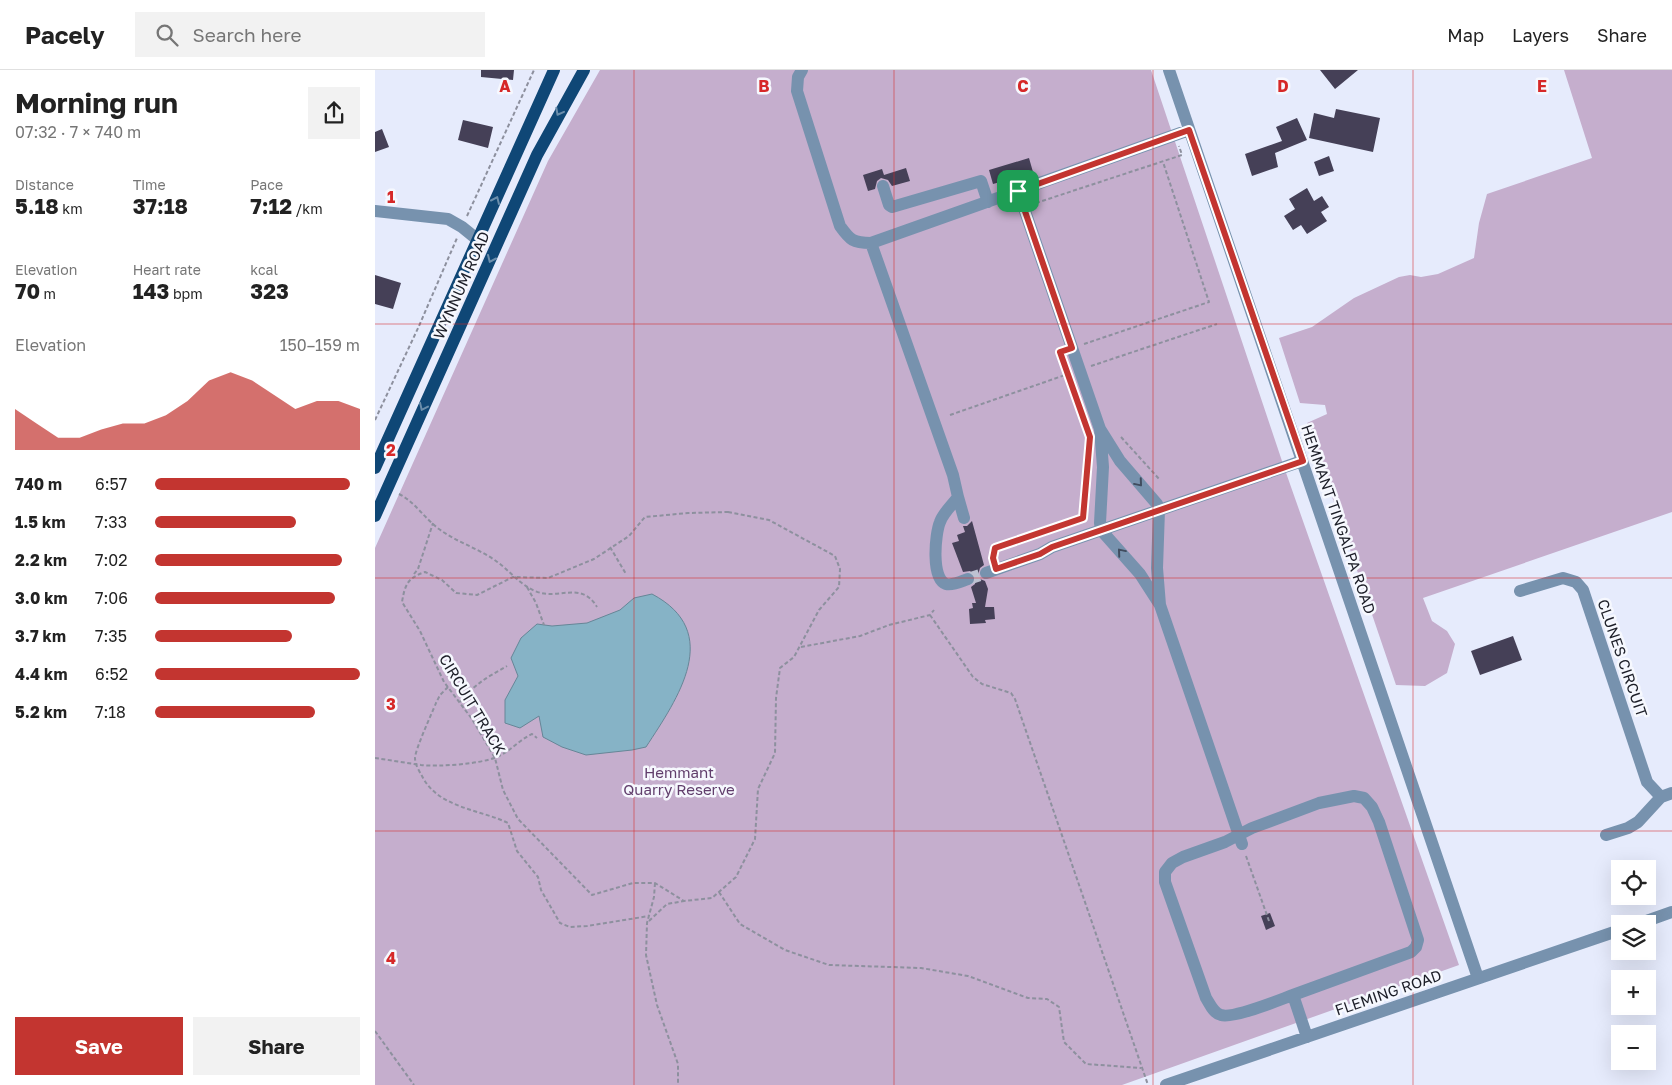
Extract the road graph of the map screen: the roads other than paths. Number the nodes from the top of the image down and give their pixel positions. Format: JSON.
{"nodes":[{"id":1,"x":554,"y":70,"type":"edge"},
{"id":2,"x":584,"y":70,"type":"edge"},
{"id":3,"x":802,"y":70,"type":"edge"},
{"id":4,"x":1169,"y":70,"type":"edge"},
{"id":5,"x":1189,"y":130,"type":"junction"},
{"id":6,"x":883,"y":186,"type":"dead end"},
{"id":7,"x":1018,"y":191,"type":"junction"},
{"id":8,"x":988,"y":202,"type":"junction"},
{"id":9,"x":375,"y":211,"type":"edge"},
{"id":10,"x":478,"y":240,"type":"junction"},
{"id":11,"x":871,"y":243,"type":"junction"},
{"id":12,"x":1100,"y":429,"type":"junction"},
{"id":13,"x":1120,"y":461,"type":"junction"},
{"id":14,"x":1303,"y":461,"type":"junction"},
{"id":15,"x":1103,"y":467,"type":"junction"},
{"id":16,"x":375,"y":468,"type":"edge"},
{"id":17,"x":958,"y":497,"type":"junction"},
{"id":18,"x":1159,"y":510,"type":"junction"},
{"id":19,"x":375,"y":516,"type":"edge"},
{"id":20,"x":964,"y":518,"type":"dead end"},
{"id":21,"x":1101,"y":530,"type":"junction"},
{"id":22,"x":1157,"y":568,"type":"junction"},
{"id":23,"x":991,"y":571,"type":"tunnel mouth"},
{"id":24,"x":1140,"y":574,"type":"junction"},
{"id":25,"x":968,"y":579,"type":"tunnel mouth"},
{"id":26,"x":1521,"y":591,"type":"dead end"},
{"id":27,"x":1160,"y":605,"type":"junction"},
{"id":28,"x":1667,"y":795,"type":"edge"},
{"id":29,"x":1607,"y":835,"type":"dead end"},
{"id":30,"x":1240,"y":840,"type":"junction"},
{"id":31,"x":1672,"y":912,"type":"edge"},
{"id":32,"x":1656,"y":918,"type":"edge"},
{"id":33,"x":1611,"y":933,"type":"edge"},
{"id":34,"x":1478,"y":978,"type":"junction"},
{"id":35,"x":1293,"y":995,"type":"junction"},
{"id":36,"x":1307,"y":1037,"type":"junction"},
{"id":37,"x":1166,"y":1085,"type":"edge"}],
"edges":[{"from":10,"to":1,"type":"main road","name":"WYNNUM ROAD","one_way":true},
{"from":2,"to":19,"type":"main road","name":"WYNNUM ROAD","one_way":true},
{"from":3,"to":11,"type":"street"},
{"from":4,"to":5,"type":"street","name":"HEMMANT TINGALPA ROAD"},
{"from":5,"to":7,"type":"street"},
{"from":5,"to":14,"type":"street","name":"HEMMANT TINGALPA ROAD"},
{"from":6,"to":8,"type":"street"},
{"from":7,"to":8,"type":"street"},
{"from":7,"to":12,"type":"street"},
{"from":8,"to":11,"type":"street"},
{"from":9,"to":10,"type":"street"},
{"from":10,"to":16,"type":"main road","name":"WYNNUM ROAD"},
{"from":11,"to":17,"type":"street"},
{"from":12,"to":13,"type":"street"},
{"from":12,"to":15,"type":"street"},
{"from":13,"to":15,"type":"street"},
{"from":13,"to":18,"type":"street","one_way":true},
{"from":14,"to":18,"type":"street"},
{"from":14,"to":34,"type":"street","name":"HEMMANT TINGALPA ROAD"},
{"from":15,"to":21,"type":"street"},
{"from":17,"to":20,"type":"street"},
{"from":17,"to":25,"type":"street"},
{"from":18,"to":21,"type":"street"},
{"from":18,"to":22,"type":"street"},
{"from":21,"to":23,"type":"street"},
{"from":24,"to":21,"type":"street","one_way":true},
{"from":22,"to":24,"type":"street"},
{"from":22,"to":27,"type":"street"},
{"from":24,"to":27,"type":"street"},
{"from":26,"to":28,"type":"street","name":"CLUNES CIRCUIT"},
{"from":27,"to":30,"type":"street"},
{"from":28,"to":29,"type":"street"},
{"from":30,"to":35,"type":"street"},
{"from":30,"to":35,"type":"street"},
{"from":31,"to":32,"type":"street"},
{"from":33,"to":34,"type":"street","name":"FLEMING ROAD"},
{"from":34,"to":36,"type":"street","name":"FLEMING ROAD"},
{"from":35,"to":36,"type":"street"},
{"from":36,"to":37,"type":"street","name":"FLEMING ROAD"}]}
